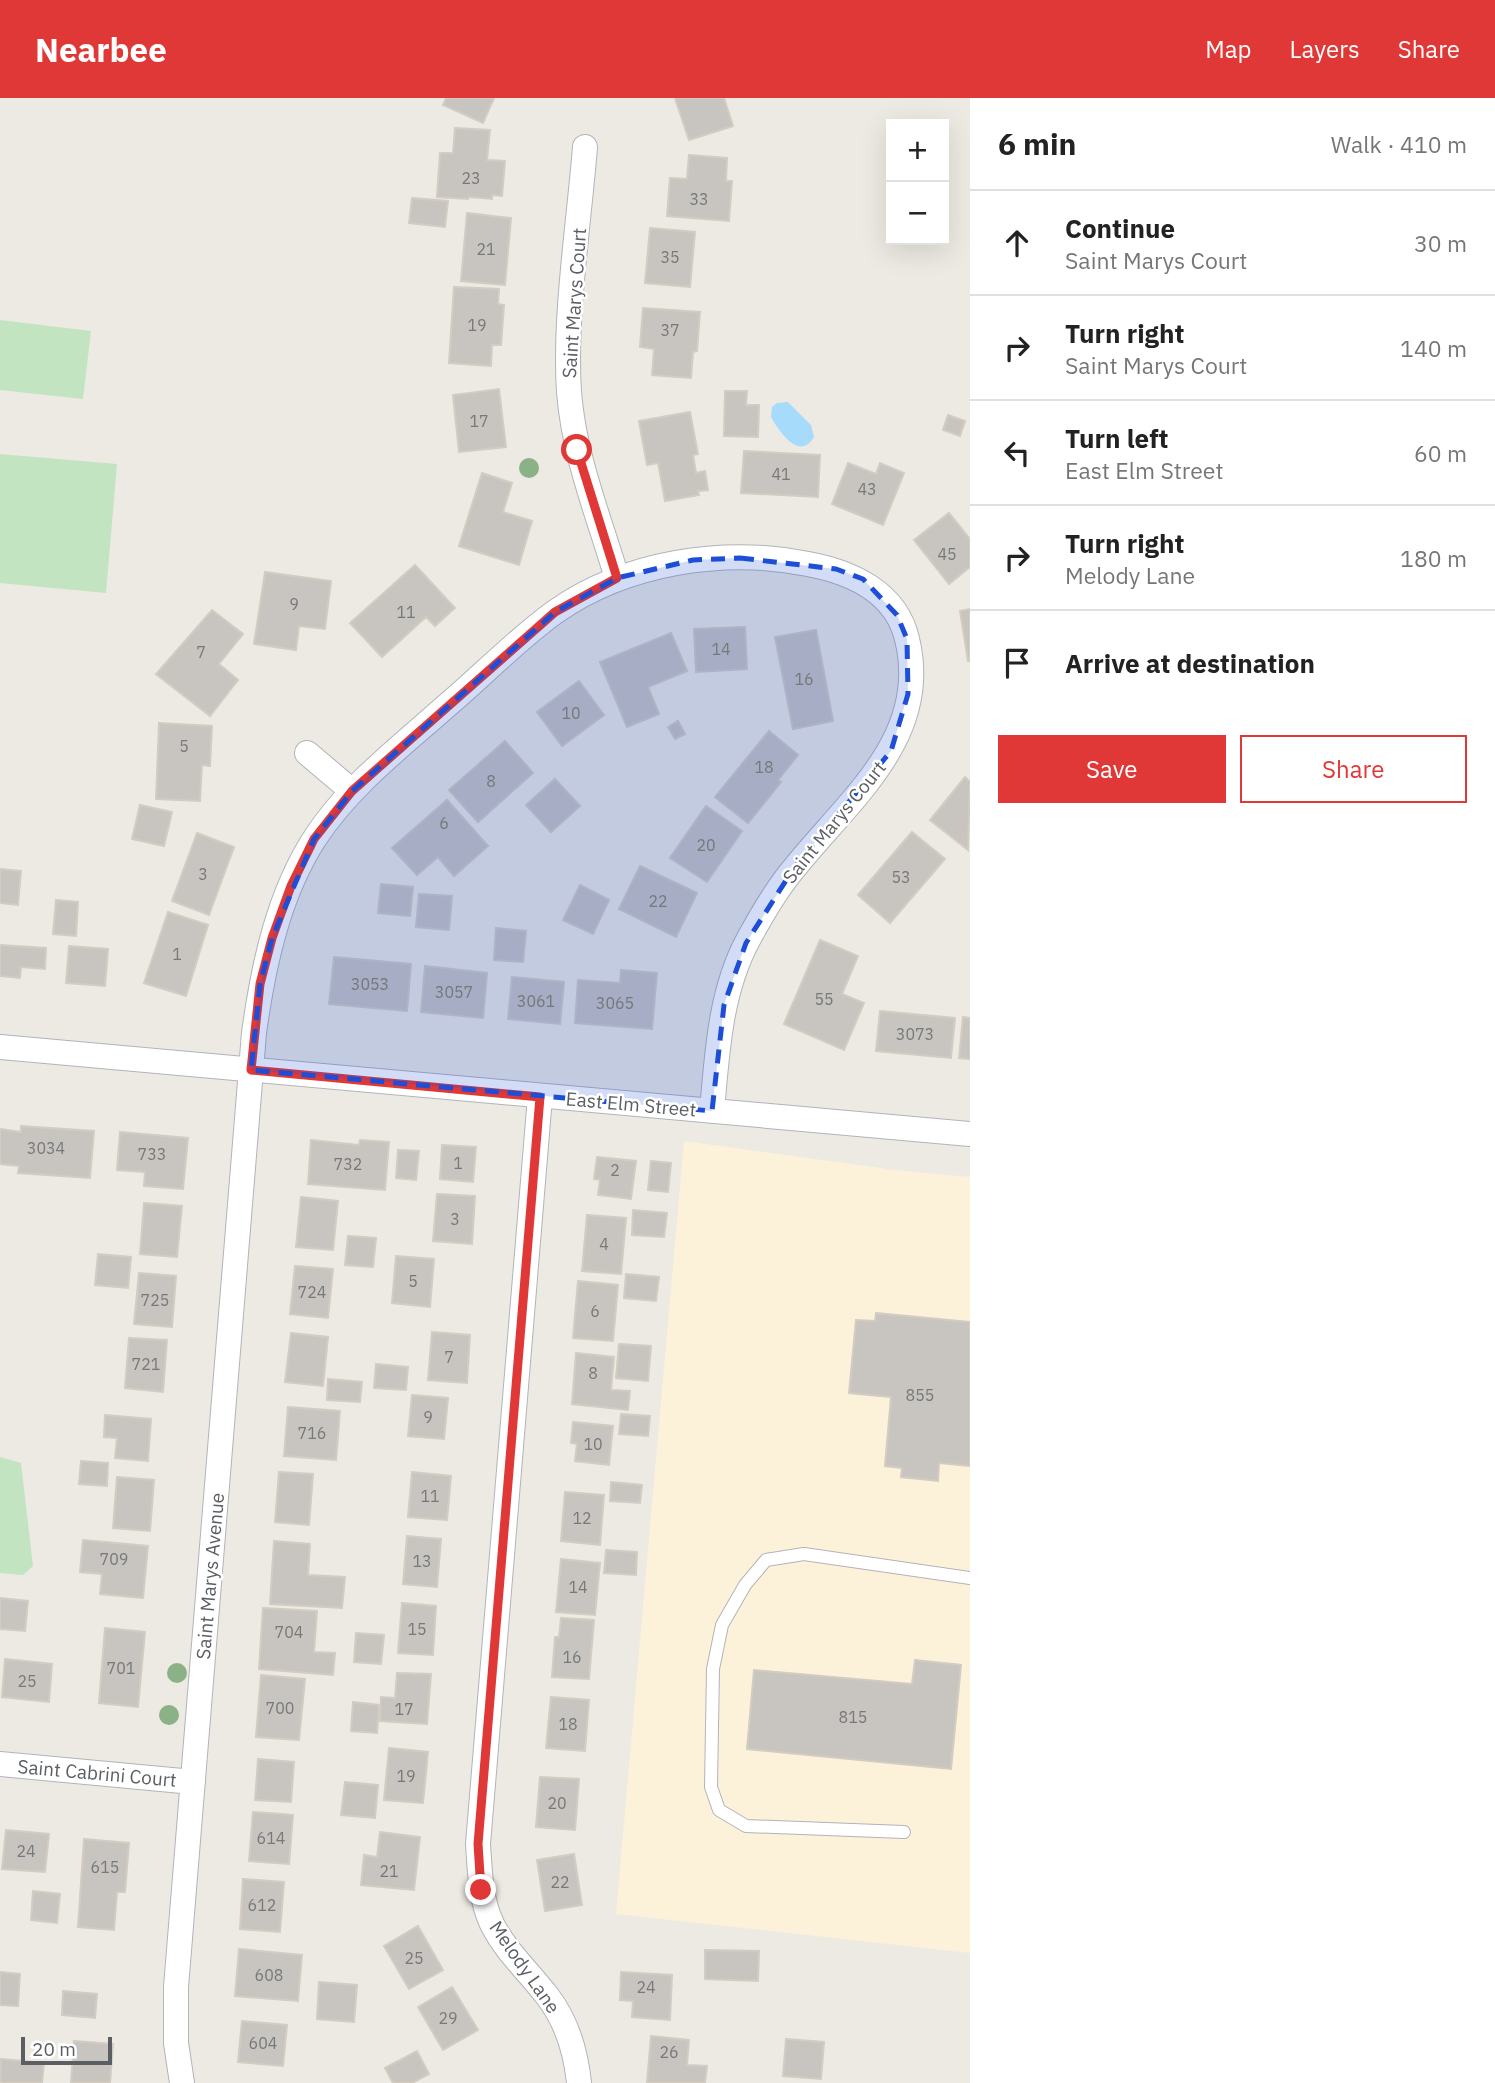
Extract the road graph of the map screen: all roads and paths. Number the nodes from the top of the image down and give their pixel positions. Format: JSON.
{"nodes":[{"id":1,"x":585,"y":147,"type":"dead end"},
{"id":2,"x":617,"y":578,"type":"junction"},
{"id":3,"x":307,"y":753,"type":"dead end"},
{"id":4,"x":352,"y":791,"type":"junction"},
{"id":5,"x":0,"y":1047,"type":"edge"},
{"id":6,"x":251,"y":1070,"type":"junction"},
{"id":7,"x":540,"y":1097,"type":"junction"},
{"id":8,"x":712,"y":1111,"type":"junction"},
{"id":9,"x":970,"y":1134,"type":"edge"},
{"id":10,"x":970,"y":1578,"type":"edge"},
{"id":11,"x":0,"y":1764,"type":"edge"},
{"id":12,"x":193,"y":1782,"type":"junction"},
{"id":13,"x":904,"y":1832,"type":"dead end"},
{"id":14,"x":182,"y":2083,"type":"edge"},
{"id":15,"x":579,"y":2083,"type":"edge"}],
"edges":[{"from":1,"to":2,"type":"street","name":"Saint Marys Court"},
{"from":2,"to":4,"type":"street","name":"Saint Marys Court"},
{"from":2,"to":8,"type":"street","name":"Saint Marys Court"},
{"from":3,"to":4,"type":"street"},
{"from":4,"to":6,"type":"street","name":"Saint Marys Court"},
{"from":5,"to":6,"type":"street","name":"East Elm Street"},
{"from":6,"to":7,"type":"street","name":"East Elm Street"},
{"from":6,"to":12,"type":"street","name":"Saint Marys Avenue"},
{"from":7,"to":8,"type":"street","name":"East Elm Street"},
{"from":7,"to":15,"type":"street","name":"Melody Lane"},
{"from":8,"to":9,"type":"street","name":"East Elm Street"},
{"from":10,"to":13,"type":"lane"},
{"from":11,"to":12,"type":"street","name":"Saint Cabrini Court"},
{"from":12,"to":14,"type":"street","name":"Saint Marys Avenue"}]}
